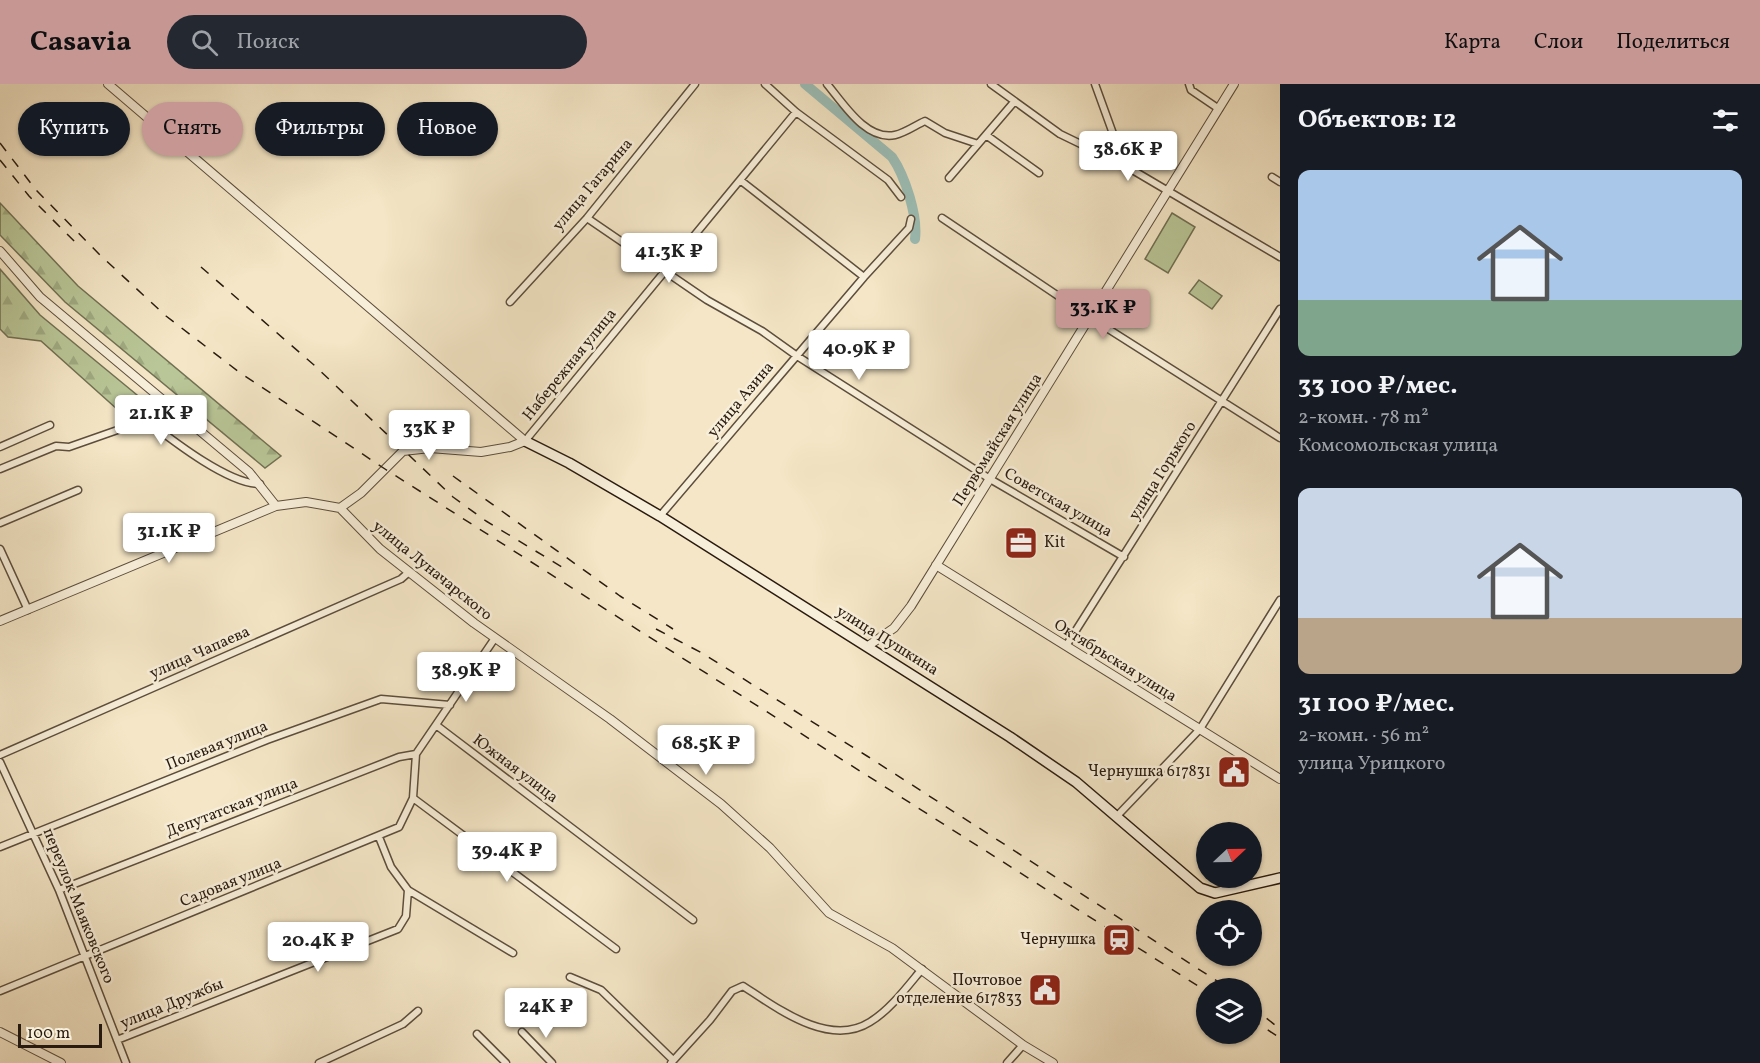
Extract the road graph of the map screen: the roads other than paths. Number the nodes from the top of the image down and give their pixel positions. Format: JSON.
{"nodes":[{"id":1,"x":108,"y":84,"type":"edge"},
{"id":2,"x":695,"y":84,"type":"edge"},
{"id":3,"x":765,"y":84,"type":"edge"},
{"id":4,"x":827,"y":84,"type":"edge"},
{"id":5,"x":991,"y":84,"type":"edge"},
{"id":6,"x":1095,"y":84,"type":"edge"},
{"id":7,"x":1189,"y":84,"type":"edge"},
{"id":8,"x":1234,"y":84,"type":"edge"},
{"id":9,"x":1014,"y":102,"type":"junction"},
{"id":10,"x":1219,"y":109,"type":"junction"},
{"id":11,"x":796,"y":112,"type":"junction"},
{"id":12,"x":986,"y":135,"type":"junction"},
{"id":13,"x":978,"y":144,"type":"junction"},
{"id":14,"x":1124,"y":165,"type":"junction"},
{"id":15,"x":1039,"y":174,"type":"dead end"},
{"id":16,"x":1272,"y":177,"type":"dead end"},
{"id":17,"x":949,"y":178,"type":"dead end"},
{"id":18,"x":740,"y":180,"type":"junction"},
{"id":19,"x":1280,"y":182,"type":"edge"},
{"id":20,"x":1168,"y":193,"type":"junction"},
{"id":21,"x":901,"y":197,"type":"dead end"},
{"id":22,"x":586,"y":218,"type":"junction"},
{"id":23,"x":942,"y":218,"type":"dead end"},
{"id":24,"x":911,"y":219,"type":"dead end"},
{"id":25,"x":0,"y":251,"type":"edge"},
{"id":26,"x":1280,"y":257,"type":"edge"},
{"id":27,"x":664,"y":272,"type":"junction"},
{"id":28,"x":864,"y":277,"type":"junction"},
{"id":29,"x":510,"y":302,"type":"dead end"},
{"id":30,"x":1280,"y":309,"type":"edge"},
{"id":31,"x":1091,"y":318,"type":"junction"},
{"id":32,"x":797,"y":356,"type":"junction"},
{"id":33,"x":1222,"y":402,"type":"junction"},
{"id":34,"x":50,"y":425,"type":"dead end"},
{"id":35,"x":1280,"y":438,"type":"edge"},
{"id":36,"x":525,"y":441,"type":"junction"},
{"id":37,"x":0,"y":447,"type":"edge"},
{"id":38,"x":0,"y":469,"type":"edge"},
{"id":39,"x":990,"y":478,"type":"junction"},
{"id":40,"x":260,"y":484,"type":"junction"},
{"id":41,"x":78,"y":490,"type":"dead end"},
{"id":42,"x":276,"y":506,"type":"junction"},
{"id":43,"x":340,"y":508,"type":"junction"},
{"id":44,"x":660,"y":516,"type":"junction"},
{"id":45,"x":0,"y":523,"type":"edge"},
{"id":46,"x":0,"y":549,"type":"edge"},
{"id":47,"x":1124,"y":557,"type":"junction"},
{"id":48,"x":936,"y":566,"type":"junction"},
{"id":49,"x":409,"y":572,"type":"junction"},
{"id":50,"x":1280,"y":600,"type":"edge"},
{"id":51,"x":28,"y":610,"type":"junction"},
{"id":52,"x":0,"y":621,"type":"edge"},
{"id":53,"x":495,"y":638,"type":"junction"},
{"id":54,"x":868,"y":646,"type":"junction"},
{"id":55,"x":1066,"y":646,"type":"junction"},
{"id":56,"x":450,"y":705,"type":"junction"},
{"id":57,"x":436,"y":725,"type":"junction"},
{"id":58,"x":1200,"y":729,"type":"junction"},
{"id":59,"x":416,"y":754,"type":"junction"},
{"id":60,"x":0,"y":755,"type":"edge"},
{"id":61,"x":0,"y":762,"type":"edge"},
{"id":62,"x":1280,"y":779,"type":"edge"},
{"id":63,"x":413,"y":798,"type":"junction"},
{"id":64,"x":1118,"y":815,"type":"junction"},
{"id":65,"x":34,"y":834,"type":"junction"},
{"id":66,"x":379,"y":837,"type":"junction"},
{"id":67,"x":0,"y":847,"type":"edge"},
{"id":68,"x":1280,"y":878,"type":"edge"},
{"id":69,"x":58,"y":890,"type":"junction"},
{"id":70,"x":408,"y":890,"type":"junction"},
{"id":71,"x":693,"y":920,"type":"dead end"},
{"id":72,"x":616,"y":949,"type":"dead end"},
{"id":73,"x":513,"y":952,"type":"dead end"},
{"id":74,"x":85,"y":956,"type":"junction"},
{"id":75,"x":922,"y":969,"type":"junction"},
{"id":76,"x":570,"y":977,"type":"dead end"},
{"id":77,"x":0,"y":991,"type":"edge"},
{"id":78,"x":418,"y":1011,"type":"dead end"},
{"id":79,"x":0,"y":1032,"type":"edge"},
{"id":80,"x":522,"y":1032,"type":"dead end"},
{"id":81,"x":477,"y":1034,"type":"dead end"},
{"id":82,"x":117,"y":1040,"type":"junction"},
{"id":83,"x":1023,"y":1045,"type":"junction"},
{"id":84,"x":672,"y":1061,"type":"edge"},
{"id":85,"x":60,"y":1063,"type":"edge"},
{"id":86,"x":126,"y":1063,"type":"edge"},
{"id":87,"x":319,"y":1063,"type":"edge"},
{"id":88,"x":506,"y":1063,"type":"edge"},
{"id":89,"x":552,"y":1063,"type":"edge"},
{"id":90,"x":1007,"y":1063,"type":"edge"},
{"id":91,"x":1053,"y":1063,"type":"edge"}],
"edges":[{"from":1,"to":36,"type":"street"},
{"from":2,"to":22,"type":"street","name":"улица Гагарина"},
{"from":3,"to":11,"type":"street"},
{"from":4,"to":13,"type":"street"},
{"from":5,"to":9,"type":"street"},
{"from":6,"to":14,"type":"street"},
{"from":7,"to":10,"type":"street"},
{"from":8,"to":10,"type":"street","name":"Первомайская улица"},
{"from":9,"to":12,"type":"street"},
{"from":9,"to":14,"type":"street"},
{"from":10,"to":20,"type":"street","name":"Первомайская улица"},
{"from":11,"to":18,"type":"street","name":"Набережная улица"},
{"from":11,"to":21,"type":"street"},
{"from":12,"to":13,"type":"street"},
{"from":12,"to":15,"type":"street"},
{"from":13,"to":17,"type":"street"},
{"from":14,"to":20,"type":"street"},
{"from":16,"to":19,"type":"street"},
{"from":18,"to":27,"type":"street","name":"Набережная улица"},
{"from":18,"to":28,"type":"street"},
{"from":20,"to":26,"type":"street"},
{"from":20,"to":31,"type":"street","name":"Первомайская улица"},
{"from":22,"to":27,"type":"street","name":"Советская улица"},
{"from":22,"to":29,"type":"street","name":"улица Гагарина"},
{"from":23,"to":31,"type":"street"},
{"from":24,"to":28,"type":"street","name":"улица Азина"},
{"from":25,"to":40,"type":"street"},
{"from":27,"to":32,"type":"street","name":"Советская улица"},
{"from":27,"to":36,"type":"street","name":"Набережная улица"},
{"from":28,"to":32,"type":"street","name":"улица Азина"},
{"from":30,"to":33,"type":"street","name":"улица Горького"},
{"from":31,"to":33,"type":"street"},
{"from":31,"to":39,"type":"street","name":"Первомайская улица"},
{"from":32,"to":39,"type":"street","name":"Советская улица"},
{"from":32,"to":44,"type":"street","name":"улица Азина"},
{"from":33,"to":35,"type":"street"},
{"from":33,"to":47,"type":"street","name":"улица Горького"},
{"from":34,"to":37,"type":"street"},
{"from":36,"to":43,"type":"street"},
{"from":36,"to":44,"type":"main road","name":"улица Пушкина"},
{"from":38,"to":40,"type":"street"},
{"from":39,"to":47,"type":"street","name":"Советская улица"},
{"from":39,"to":48,"type":"street","name":"Первомайская улица"},
{"from":40,"to":42,"type":"street"},
{"from":41,"to":45,"type":"street"},
{"from":42,"to":43,"type":"street"},
{"from":42,"to":51,"type":"street"},
{"from":43,"to":49,"type":"street","name":"улица Луначарского"},
{"from":44,"to":54,"type":"main road","name":"улица Пушкина"},
{"from":46,"to":51,"type":"street"},
{"from":47,"to":55,"type":"street","name":"улица Горького"},
{"from":48,"to":54,"type":"street","name":"Первомайская улица"},
{"from":48,"to":55,"type":"street","name":"Октябрьская улица"},
{"from":49,"to":53,"type":"street","name":"улица Луначарского"},
{"from":49,"to":60,"type":"street","name":"улица Чапаева"},
{"from":50,"to":58,"type":"street"},
{"from":51,"to":52,"type":"street"},
{"from":53,"to":56,"type":"street"},
{"from":53,"to":75,"type":"street","name":"улица Луначарского"},
{"from":54,"to":64,"type":"main road","name":"улица Пушкина"},
{"from":55,"to":58,"type":"street","name":"Октябрьская улица"},
{"from":56,"to":57,"type":"street"},
{"from":56,"to":65,"type":"street","name":"Полевая улица"},
{"from":57,"to":59,"type":"street"},
{"from":57,"to":71,"type":"street","name":"Южная улица"},
{"from":58,"to":62,"type":"street","name":"Октябрьская улица"},
{"from":58,"to":64,"type":"street"},
{"from":59,"to":63,"type":"street","name":"Садовая улица"},
{"from":59,"to":69,"type":"street","name":"Депутатская улица"},
{"from":61,"to":65,"type":"street","name":"переулок Маяковского"},
{"from":63,"to":66,"type":"street","name":"Садовая улица"},
{"from":63,"to":72,"type":"street"},
{"from":64,"to":68,"type":"main road","name":"улица Пушкина"},
{"from":65,"to":67,"type":"street","name":"Полевая улица"},
{"from":65,"to":69,"type":"street","name":"переулок Маяковского"},
{"from":66,"to":70,"type":"street"},
{"from":66,"to":74,"type":"street","name":"Садовая улица"},
{"from":69,"to":74,"type":"street","name":"переулок Маяковского"},
{"from":70,"to":73,"type":"street"},
{"from":70,"to":82,"type":"street","name":"улица Дружбы"},
{"from":74,"to":77,"type":"street","name":"Садовая улица"},
{"from":74,"to":82,"type":"street","name":"переулок Маяковского"},
{"from":75,"to":83,"type":"street","name":"улица Луначарского"},
{"from":75,"to":84,"type":"street"},
{"from":76,"to":84,"type":"street"},
{"from":78,"to":87,"type":"street"},
{"from":79,"to":85,"type":"street"},
{"from":80,"to":89,"type":"street"},
{"from":81,"to":88,"type":"street"},
{"from":82,"to":86,"type":"street","name":"переулок Маяковского"},
{"from":83,"to":90,"type":"street"},
{"from":83,"to":91,"type":"street","name":"улица Луначарского"}]}
